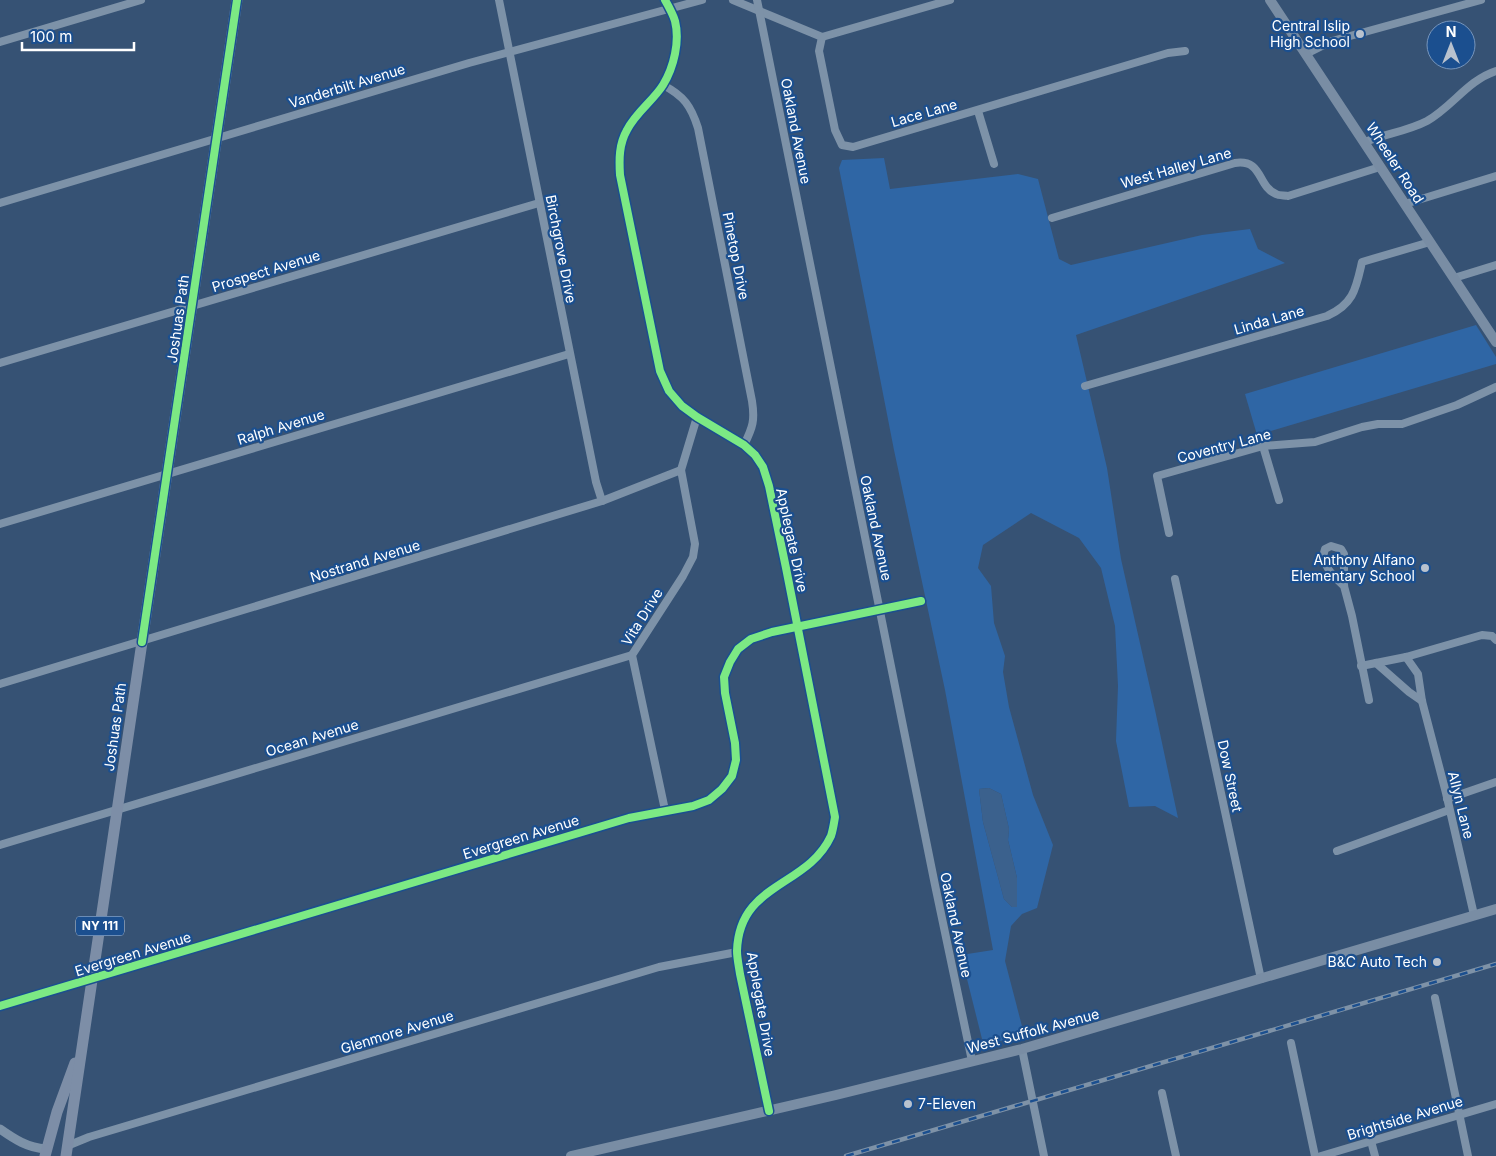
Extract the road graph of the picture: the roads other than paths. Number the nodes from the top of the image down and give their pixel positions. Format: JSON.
{"nodes":[{"id":1,"x":141,"y":0,"type":"edge"},
{"id":2,"x":237,"y":0,"type":"edge"},
{"id":3,"x":500,"y":0,"type":"edge"},
{"id":4,"x":665,"y":0,"type":"edge"},
{"id":5,"x":702,"y":0,"type":"edge"},
{"id":6,"x":733,"y":0,"type":"edge"},
{"id":7,"x":757,"y":0,"type":"edge"},
{"id":8,"x":950,"y":0,"type":"edge"},
{"id":9,"x":1270,"y":0,"type":"edge"},
{"id":10,"x":1482,"y":0,"type":"edge"},
{"id":11,"x":670,"y":9,"type":"junction"},
{"id":12,"x":759,"y":10,"type":"junction"},
{"id":13,"x":822,"y":37,"type":"junction"},
{"id":14,"x":0,"y":42,"type":"edge"},
{"id":15,"x":1185,"y":51,"type":"dead end"},
{"id":16,"x":509,"y":52,"type":"junction"},
{"id":17,"x":1306,"y":54,"type":"junction"},
{"id":18,"x":1496,"y":71,"type":"edge"},
{"id":19,"x":663,"y":85,"type":"junction"},
{"id":20,"x":978,"y":111,"type":"junction"},
{"id":21,"x":218,"y":138,"type":"junction"},
{"id":22,"x":1364,"y":142,"type":"junction"},
{"id":23,"x":994,"y":164,"type":"dead end"},
{"id":24,"x":1380,"y":167,"type":"junction"},
{"id":25,"x":1496,"y":176,"type":"edge"},
{"id":26,"x":540,"y":202,"type":"junction"},
{"id":27,"x":0,"y":204,"type":"edge"},
{"id":28,"x":1405,"y":204,"type":"junction"},
{"id":29,"x":1052,"y":218,"type":"dead end"},
{"id":30,"x":1430,"y":242,"type":"junction"},
{"id":31,"x":1496,"y":265,"type":"edge"},
{"id":32,"x":1454,"y":278,"type":"junction"},
{"id":33,"x":193,"y":306,"type":"junction"},
{"id":34,"x":1496,"y":342,"type":"edge"},
{"id":35,"x":569,"y":354,"type":"junction"},
{"id":36,"x":0,"y":363,"type":"edge"},
{"id":37,"x":1085,"y":386,"type":"dead end"},
{"id":38,"x":1496,"y":387,"type":"edge"},
{"id":39,"x":697,"y":417,"type":"junction"},
{"id":40,"x":744,"y":445,"type":"junction"},
{"id":41,"x":1263,"y":446,"type":"junction"},
{"id":42,"x":681,"y":470,"type":"junction"},
{"id":43,"x":168,"y":474,"type":"junction"},
{"id":44,"x":1279,"y":500,"type":"dead end"},
{"id":45,"x":602,"y":501,"type":"junction"},
{"id":46,"x":0,"y":524,"type":"edge"},
{"id":47,"x":1169,"y":533,"type":"dead end"},
{"id":48,"x":1175,"y":579,"type":"dead end"},
{"id":49,"x":1344,"y":586,"type":"junction"},
{"id":50,"x":921,"y":601,"type":"dead end"},
{"id":51,"x":880,"y":610,"type":"junction"},
{"id":52,"x":797,"y":626,"type":"junction"},
{"id":53,"x":1496,"y":640,"type":"edge"},
{"id":54,"x":142,"y":642,"type":"junction"},
{"id":55,"x":632,"y":655,"type":"junction"},
{"id":56,"x":1406,"y":657,"type":"junction"},
{"id":57,"x":1376,"y":663,"type":"junction"},
{"id":58,"x":1361,"y":666,"type":"junction"},
{"id":59,"x":0,"y":684,"type":"edge"},
{"id":60,"x":1369,"y":700,"type":"dead end"},
{"id":61,"x":1422,"y":701,"type":"junction"},
{"id":62,"x":1496,"y":782,"type":"edge"},
{"id":63,"x":1447,"y":799,"type":"junction"},
{"id":64,"x":117,"y":810,"type":"junction"},
{"id":65,"x":665,"y":810,"type":"junction"},
{"id":66,"x":1449,"y":810,"type":"junction"},
{"id":67,"x":0,"y":845,"type":"edge"},
{"id":68,"x":1337,"y":851,"type":"dead end"},
{"id":69,"x":1496,"y":909,"type":"edge"},
{"id":70,"x":1474,"y":915,"type":"junction"},
{"id":71,"x":737,"y":952,"type":"junction"},
{"id":72,"x":92,"y":979,"type":"junction"},
{"id":73,"x":1262,"y":979,"type":"junction"},
{"id":74,"x":1435,"y":998,"type":"dead end"},
{"id":75,"x":0,"y":1006,"type":"edge"},
{"id":76,"x":82,"y":1042,"type":"junction"},
{"id":77,"x":1291,"y":1042,"type":"dead end"},
{"id":78,"x":1022,"y":1049,"type":"junction"},
{"id":79,"x":972,"y":1062,"type":"junction"},
{"id":80,"x":1162,"y":1093,"type":"dead end"},
{"id":81,"x":1496,"y":1104,"type":"edge"},
{"id":82,"x":769,"y":1111,"type":"junction"},
{"id":83,"x":1459,"y":1115,"type":"junction"},
{"id":84,"x":0,"y":1129,"type":"edge"},
{"id":85,"x":1371,"y":1141,"type":"junction"},
{"id":86,"x":66,"y":1151,"type":"edge"},
{"id":87,"x":49,"y":1153,"type":"edge"},
{"id":88,"x":571,"y":1156,"type":"edge"},
{"id":89,"x":1044,"y":1156,"type":"edge"},
{"id":90,"x":1176,"y":1156,"type":"edge"},
{"id":91,"x":1316,"y":1156,"type":"edge"},
{"id":92,"x":1321,"y":1156,"type":"edge"},
{"id":93,"x":1374,"y":1156,"type":"edge"},
{"id":94,"x":1468,"y":1156,"type":"edge"}],
"edges":[{"from":1,"to":14,"type":"street"},
{"from":2,"to":21,"type":"main road","name":"Joshuas Path","number":"NY 111"},
{"from":3,"to":16,"type":"street","name":"Birchgrove Drive"},
{"from":4,"to":11,"type":"street","name":"Applegate Drive"},
{"from":5,"to":11,"type":"street","name":"Vanderbilt Avenue"},
{"from":6,"to":12,"type":"street"},
{"from":7,"to":12,"type":"street","name":"Oakland Avenue"},
{"from":8,"to":13,"type":"street"},
{"from":9,"to":17,"type":"main road","name":"Wheeler Road"},
{"from":10,"to":17,"type":"street"},
{"from":11,"to":16,"type":"street","name":"Vanderbilt Avenue"},
{"from":11,"to":19,"type":"street","name":"Applegate Drive"},
{"from":12,"to":13,"type":"street"},
{"from":12,"to":51,"type":"street","name":"Oakland Avenue"},
{"from":13,"to":20,"type":"street","name":"Lace Lane"},
{"from":15,"to":20,"type":"street","name":"Lace Lane"},
{"from":16,"to":21,"type":"street","name":"Vanderbilt Avenue"},
{"from":16,"to":26,"type":"street","name":"Birchgrove Drive"},
{"from":17,"to":22,"type":"main road","name":"Wheeler Road"},
{"from":18,"to":22,"type":"street"},
{"from":19,"to":39,"type":"street","name":"Applegate Drive"},
{"from":19,"to":40,"type":"street","name":"Pinetop Drive"},
{"from":20,"to":23,"type":"street"},
{"from":21,"to":27,"type":"street","name":"Vanderbilt Avenue"},
{"from":21,"to":33,"type":"main road","name":"Joshuas Path","number":"NY 111"},
{"from":22,"to":24,"type":"main road","name":"Wheeler Road"},
{"from":24,"to":28,"type":"main road","name":"Wheeler Road"},
{"from":24,"to":29,"type":"street","name":"West Halley Lane"},
{"from":25,"to":28,"type":"street"},
{"from":26,"to":33,"type":"street","name":"Prospect Avenue"},
{"from":26,"to":35,"type":"street","name":"Birchgrove Drive"},
{"from":28,"to":30,"type":"main road","name":"Wheeler Road"},
{"from":30,"to":32,"type":"main road","name":"Wheeler Road"},
{"from":30,"to":37,"type":"street","name":"Linda Lane"},
{"from":31,"to":32,"type":"street"},
{"from":32,"to":34,"type":"main road","name":"Wheeler Road"},
{"from":33,"to":36,"type":"street","name":"Prospect Avenue"},
{"from":33,"to":43,"type":"main road","name":"Joshuas Path","number":"NY 111"},
{"from":35,"to":43,"type":"street","name":"Ralph Avenue"},
{"from":35,"to":45,"type":"street","name":"Birchgrove Drive"},
{"from":38,"to":41,"type":"street","name":"Coventry Lane"},
{"from":39,"to":40,"type":"street","name":"Applegate Drive"},
{"from":39,"to":42,"type":"street"},
{"from":40,"to":52,"type":"street","name":"Applegate Drive"},
{"from":41,"to":44,"type":"street"},
{"from":41,"to":47,"type":"street","name":"Coventry Lane"},
{"from":42,"to":45,"type":"street","name":"Nostrand Avenue"},
{"from":42,"to":55,"type":"street","name":"Vita Drive"},
{"from":43,"to":46,"type":"street","name":"Ralph Avenue"},
{"from":43,"to":54,"type":"main road","name":"Joshuas Path","number":"NY 111"},
{"from":45,"to":54,"type":"street","name":"Nostrand Avenue"},
{"from":48,"to":73,"type":"street","name":"Dow Street"},
{"from":49,"to":49,"type":"street"},
{"from":49,"to":58,"type":"street"},
{"from":50,"to":51,"type":"street","name":"Evergreen Avenue"},
{"from":51,"to":52,"type":"street","name":"Evergreen Avenue"},
{"from":51,"to":79,"type":"street","name":"Oakland Avenue"},
{"from":52,"to":65,"type":"street","name":"Evergreen Avenue"},
{"from":52,"to":71,"type":"street","name":"Applegate Drive"},
{"from":53,"to":56,"type":"street"},
{"from":54,"to":59,"type":"street","name":"Nostrand Avenue"},
{"from":54,"to":64,"type":"main road","name":"Joshuas Path","number":"NY 111"},
{"from":55,"to":64,"type":"street","name":"Ocean Avenue"},
{"from":55,"to":65,"type":"street","name":"Vita Drive"},
{"from":56,"to":57,"type":"street"},
{"from":56,"to":61,"type":"street","name":"Allyn Lane"},
{"from":57,"to":58,"type":"street"},
{"from":57,"to":61,"type":"street"},
{"from":58,"to":60,"type":"street"},
{"from":61,"to":63,"type":"street","name":"Allyn Lane"},
{"from":62,"to":63,"type":"street"},
{"from":63,"to":66,"type":"street","name":"Allyn Lane"},
{"from":64,"to":67,"type":"street","name":"Ocean Avenue"},
{"from":64,"to":72,"type":"main road","name":"Joshuas Path","number":"NY 111"},
{"from":65,"to":72,"type":"street","name":"Evergreen Avenue"},
{"from":66,"to":68,"type":"street"},
{"from":66,"to":70,"type":"street","name":"Allyn Lane"},
{"from":69,"to":70,"type":"main road","name":"West Suffolk Avenue"},
{"from":70,"to":73,"type":"main road","name":"West Suffolk Avenue"},
{"from":71,"to":82,"type":"street","name":"Applegate Drive"},
{"from":71,"to":86,"type":"street","name":"Glenmore Avenue"},
{"from":72,"to":75,"type":"street","name":"Evergreen Avenue"},
{"from":72,"to":76,"type":"main road","name":"Joshuas Path","number":"NY 111"},
{"from":73,"to":78,"type":"main road","name":"West Suffolk Avenue"},
{"from":74,"to":83,"type":"street"},
{"from":76,"to":86,"type":"main road","name":"Joshuas Path","number":"NY 111"},
{"from":76,"to":87,"type":"main road","name":"Joshuas Path","number":"NY 111"},
{"from":77,"to":91,"type":"street"},
{"from":78,"to":79,"type":"main road","name":"West Suffolk Avenue"},
{"from":78,"to":89,"type":"street"},
{"from":79,"to":82,"type":"main road","name":"West Suffolk Avenue"},
{"from":80,"to":90,"type":"street"},
{"from":81,"to":83,"type":"street","name":"Brightside Avenue"},
{"from":82,"to":88,"type":"main road","name":"West Suffolk Avenue"},
{"from":83,"to":85,"type":"street","name":"Brightside Avenue"},
{"from":83,"to":94,"type":"street"},
{"from":84,"to":87,"type":"street"},
{"from":85,"to":92,"type":"street","name":"Brightside Avenue"},
{"from":85,"to":93,"type":"street"}]}
